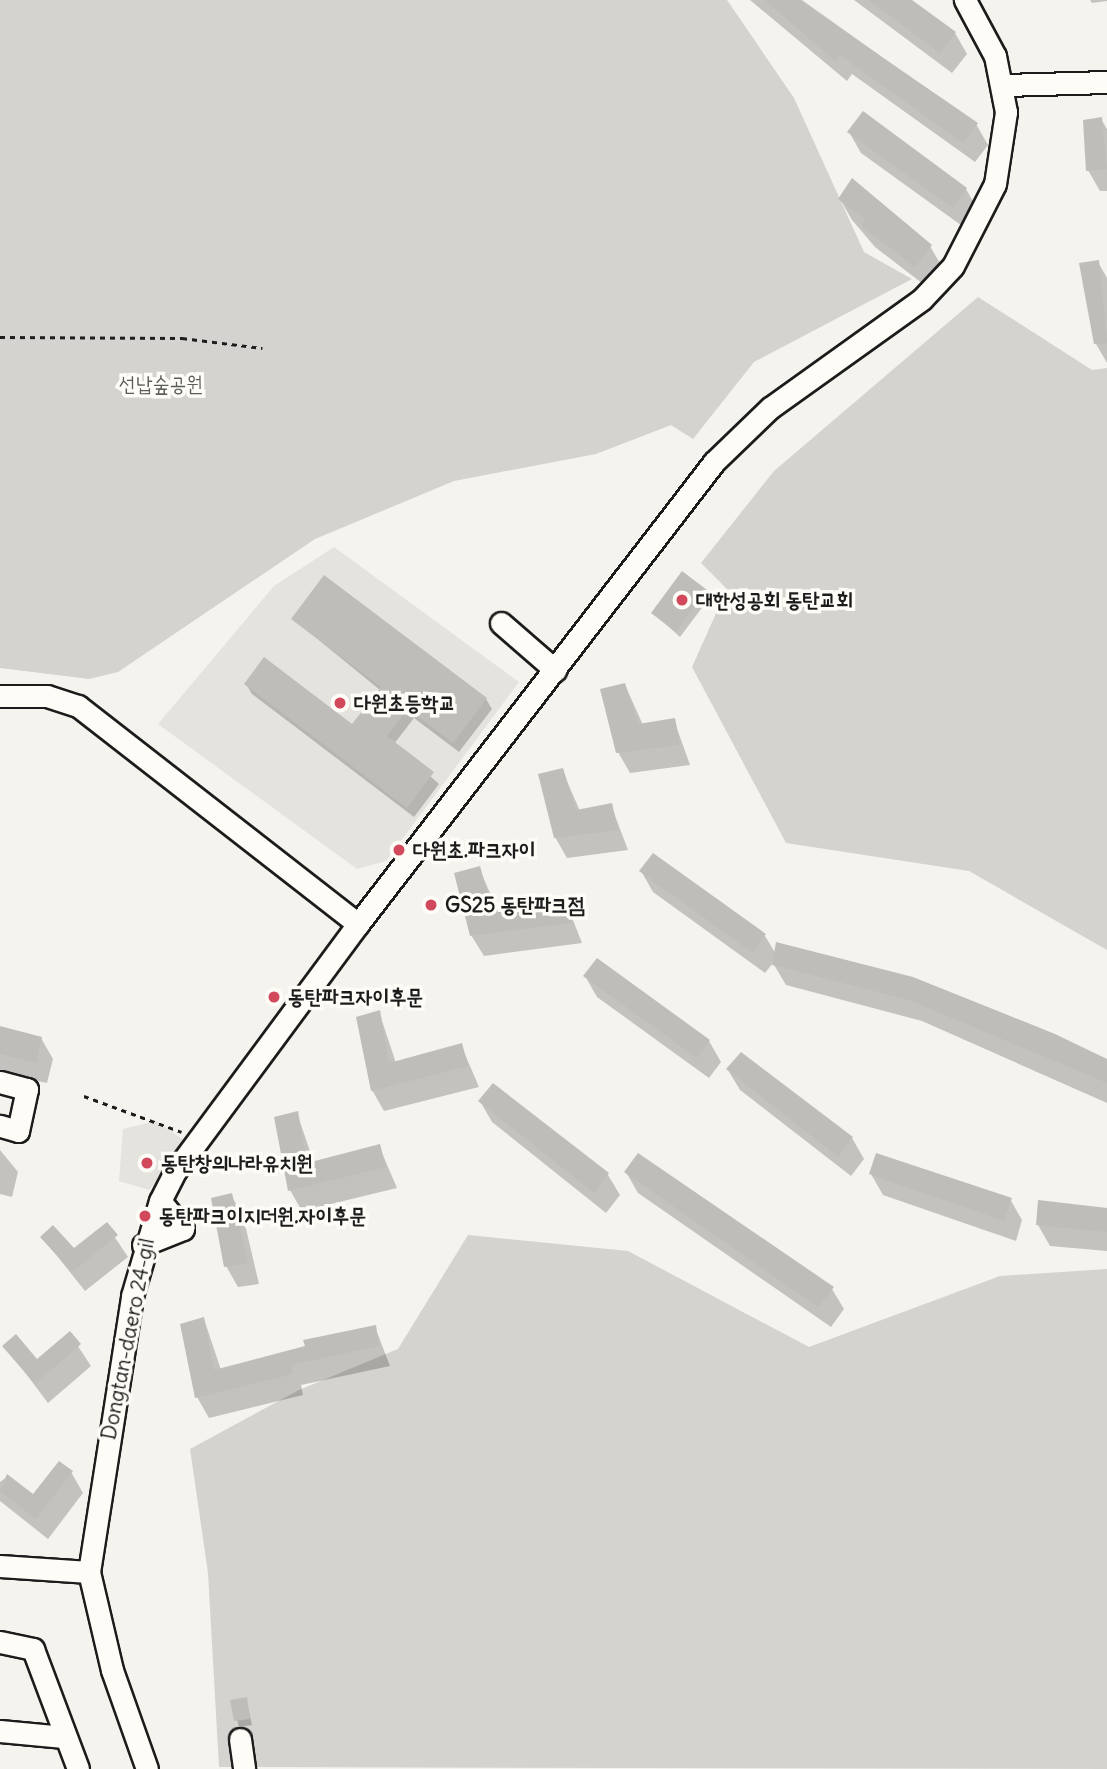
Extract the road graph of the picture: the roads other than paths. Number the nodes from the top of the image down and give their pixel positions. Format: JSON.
{"nodes":[{"id":1,"x":965,"y":0,"type":"edge"},
{"id":2,"x":1107,"y":82,"type":"edge"},
{"id":3,"x":1005,"y":85,"type":"junction"},
{"id":4,"x":501,"y":623,"type":"dead end"},
{"id":5,"x":555,"y":670,"type":"junction"},
{"id":6,"x":0,"y":696,"type":"edge"},
{"id":7,"x":358,"y":924,"type":"junction"},
{"id":8,"x":0,"y":1082,"type":"edge"},
{"id":9,"x":0,"y":1126,"type":"edge"},
{"id":10,"x":160,"y":1201,"type":"junction"},
{"id":11,"x":143,"y":1245,"type":"junction"},
{"id":12,"x":0,"y":1566,"type":"edge"},
{"id":13,"x":89,"y":1572,"type":"junction"},
{"id":14,"x":0,"y":1642,"type":"edge"},
{"id":15,"x":0,"y":1731,"type":"edge"},
{"id":16,"x":64,"y":1738,"type":"junction"},
{"id":17,"x":240,"y":1739,"type":"dead end"},
{"id":18,"x":78,"y":1769,"type":"edge"},
{"id":19,"x":147,"y":1769,"type":"edge"},
{"id":20,"x":244,"y":1769,"type":"edge"}],
"edges":[{"from":1,"to":3,"type":"street"},
{"from":2,"to":3,"type":"street"},
{"from":3,"to":5,"type":"street","name":"Dongtan-daero 24-gil"},
{"from":4,"to":5,"type":"street"},
{"from":5,"to":7,"type":"street","name":"Dongtan-daero 24-gil"},
{"from":6,"to":7,"type":"street"},
{"from":7,"to":10,"type":"street","name":"Dongtan-daero 24-gil"},
{"from":8,"to":9,"type":"street"},
{"from":10,"to":11,"type":"street","name":"Dongtan-daero 24-gil"},
{"from":10,"to":11,"type":"street"},
{"from":11,"to":13,"type":"street","name":"Dongtan-daero 24-gil"},
{"from":12,"to":13,"type":"street"},
{"from":13,"to":19,"type":"street","name":"Dongtan-daero 24-gil"},
{"from":14,"to":16,"type":"street"},
{"from":15,"to":16,"type":"street"},
{"from":16,"to":18,"type":"street"},
{"from":17,"to":20,"type":"street"}]}
